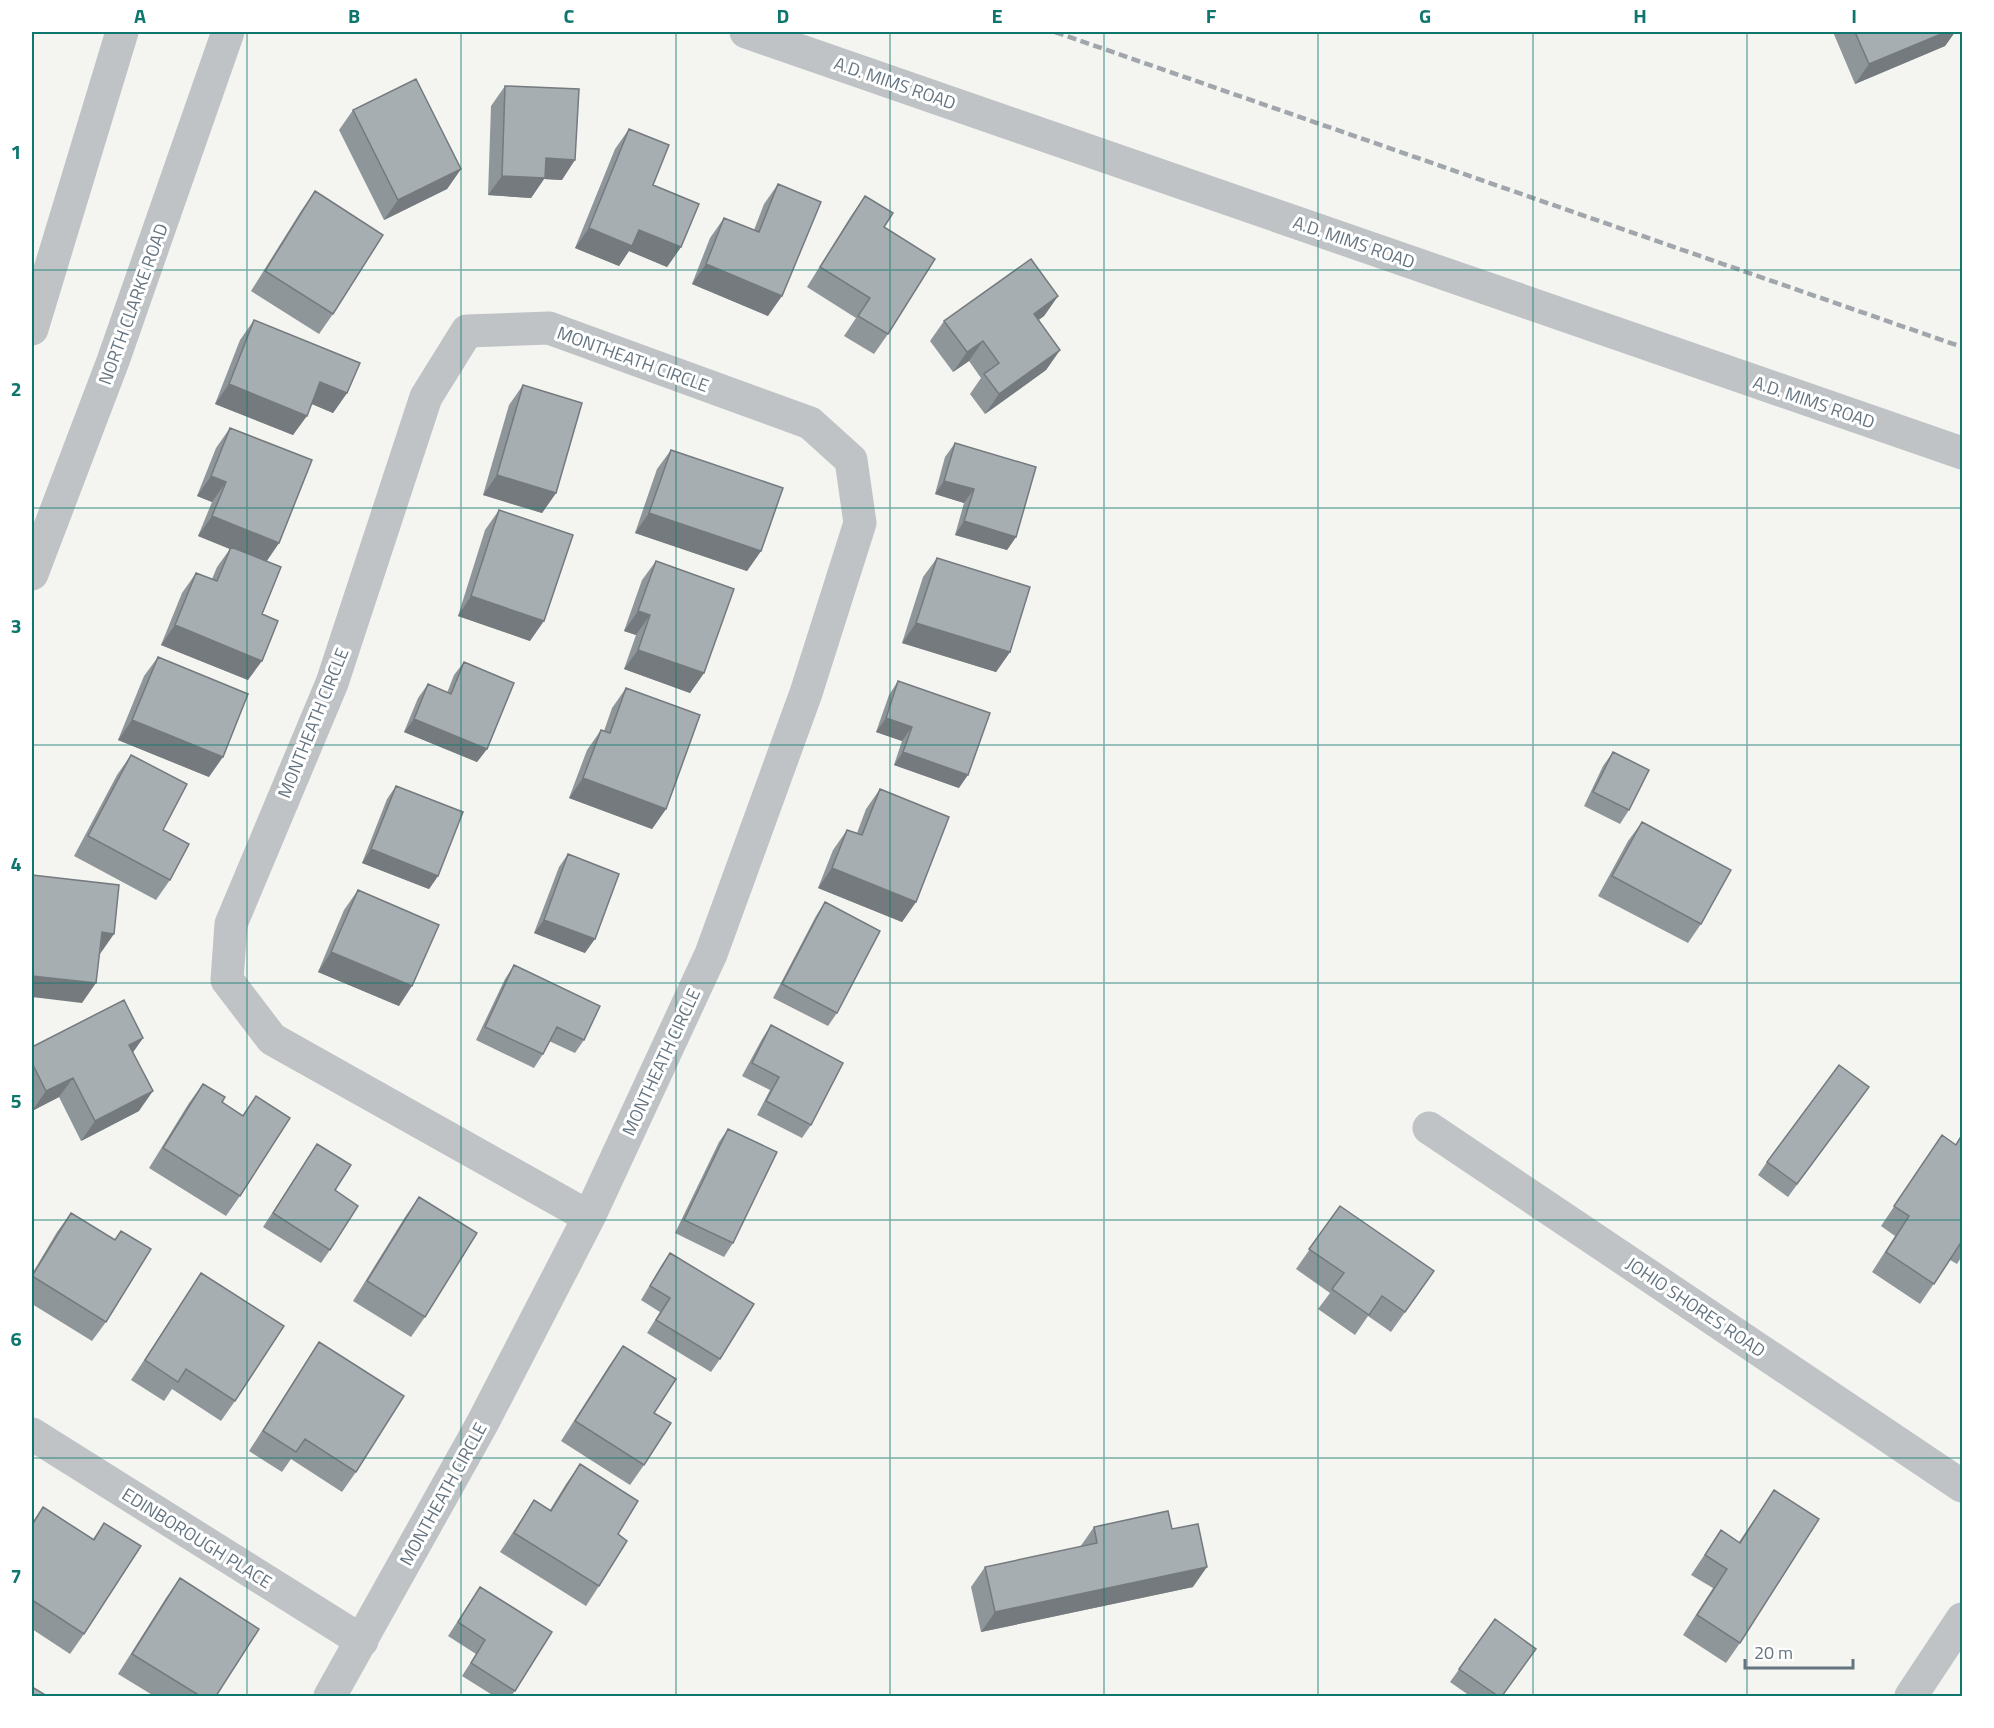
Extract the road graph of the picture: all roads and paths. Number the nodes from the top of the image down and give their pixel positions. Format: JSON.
{"nodes":[{"id":1,"x":122,"y":32,"type":"edge"},
{"id":2,"x":228,"y":32,"type":"edge"},
{"id":3,"x":747,"y":32,"type":"edge"},
{"id":4,"x":32,"y":329,"type":"edge"},
{"id":5,"x":1962,"y":453,"type":"edge"},
{"id":6,"x":32,"y":574,"type":"edge"},
{"id":7,"x":1429,"y":1128,"type":"dead end"},
{"id":8,"x":589,"y":1218,"type":"junction"},
{"id":9,"x":32,"y":1434,"type":"edge"},
{"id":10,"x":1962,"y":1486,"type":"edge"},
{"id":11,"x":1962,"y":1619,"type":"edge"},
{"id":12,"x":362,"y":1641,"type":"junction"},
{"id":13,"x":330,"y":1696,"type":"edge"},
{"id":14,"x":1911,"y":1696,"type":"edge"}],
"edges":[{"from":1,"to":4,"type":"street"},
{"from":2,"to":6,"type":"street","name":"NORTH CLARKE ROAD"},
{"from":3,"to":5,"type":"street","name":"A.D. MIMS ROAD"},
{"from":7,"to":10,"type":"street","name":"JOHIO SHORES ROAD"},
{"from":8,"to":8,"type":"street","name":"MONTHEATH CIRCLE"},
{"from":8,"to":12,"type":"street","name":"MONTHEATH CIRCLE"},
{"from":9,"to":12,"type":"street","name":"EDINBOROUGH PLACE"},
{"from":11,"to":14,"type":"street"},
{"from":12,"to":13,"type":"street","name":"MONTHEATH CIRCLE"}]}
